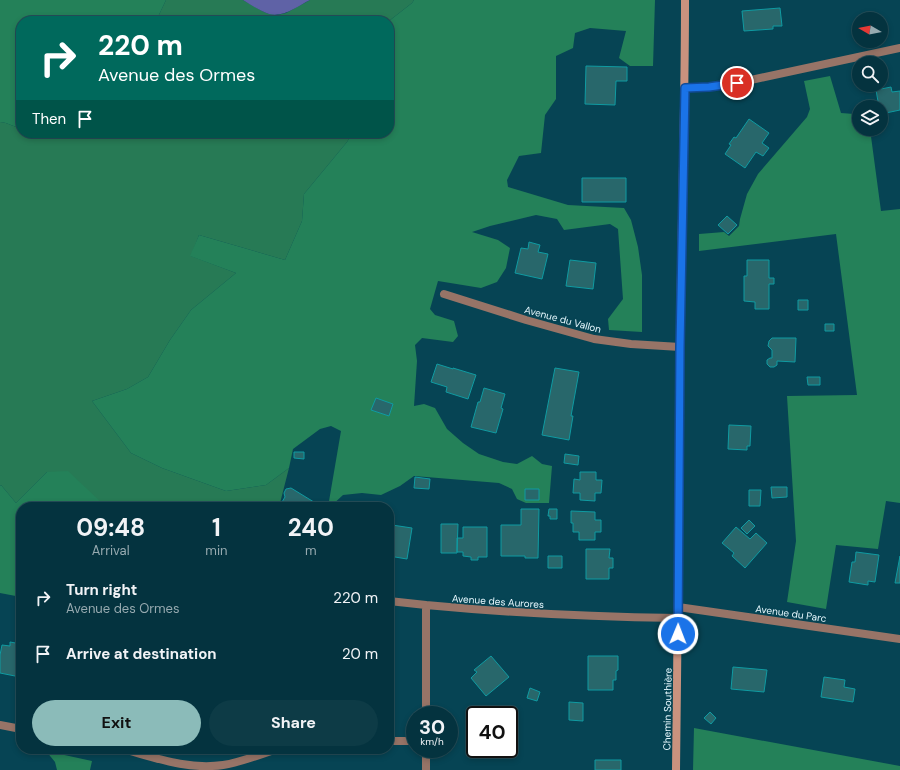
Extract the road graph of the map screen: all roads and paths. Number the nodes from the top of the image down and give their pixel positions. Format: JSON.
{"nodes":[{"id":1,"x":685,"y":0,"type":"edge"},
{"id":2,"x":900,"y":48,"type":"edge"},
{"id":3,"x":685,"y":88,"type":"junction"},
{"id":4,"x":444,"y":294,"type":"dead end"},
{"id":5,"x":680,"y":347,"type":"junction"},
{"id":6,"x":394,"y":602,"type":"edge"},
{"id":7,"x":426,"y":605,"type":"junction"},
{"id":8,"x":678,"y":607,"type":"junction"},
{"id":9,"x":678,"y":618,"type":"junction"},
{"id":10,"x":900,"y":639,"type":"edge"},
{"id":11,"x":426,"y":706,"type":"edge"},
{"id":12,"x":0,"y":725,"type":"edge"},
{"id":13,"x":16,"y":728,"type":"edge"},
{"id":14,"x":394,"y":741,"type":"edge"},
{"id":15,"x":406,"y":741,"type":"edge"},
{"id":16,"x":141,"y":754,"type":"edge"},
{"id":17,"x":263,"y":754,"type":"edge"},
{"id":18,"x":426,"y":758,"type":"edge"},
{"id":19,"x":426,"y":770,"type":"edge"},
{"id":20,"x":676,"y":770,"type":"edge"}],
"edges":[{"from":1,"to":3,"type":"street","name":"Chemin Southière"},
{"from":2,"to":3,"type":"street"},
{"from":3,"to":5,"type":"street","name":"Chemin Southière"},
{"from":4,"to":5,"type":"street","name":"Avenue du Vallon"},
{"from":5,"to":8,"type":"street","name":"Chemin Southière"},
{"from":6,"to":7,"type":"street","name":"Avenue des Aurores"},
{"from":7,"to":9,"type":"street","name":"Avenue des Aurores"},
{"from":7,"to":11,"type":"street"},
{"from":8,"to":9,"type":"street","name":"Chemin Southière"},
{"from":8,"to":10,"type":"street","name":"Avenue du Parc"},
{"from":9,"to":20,"type":"street","name":"Chemin Southière"},
{"from":12,"to":13,"type":"street"},
{"from":14,"to":15,"type":"street"},
{"from":16,"to":17,"type":"street"},
{"from":18,"to":19,"type":"street"}]}
